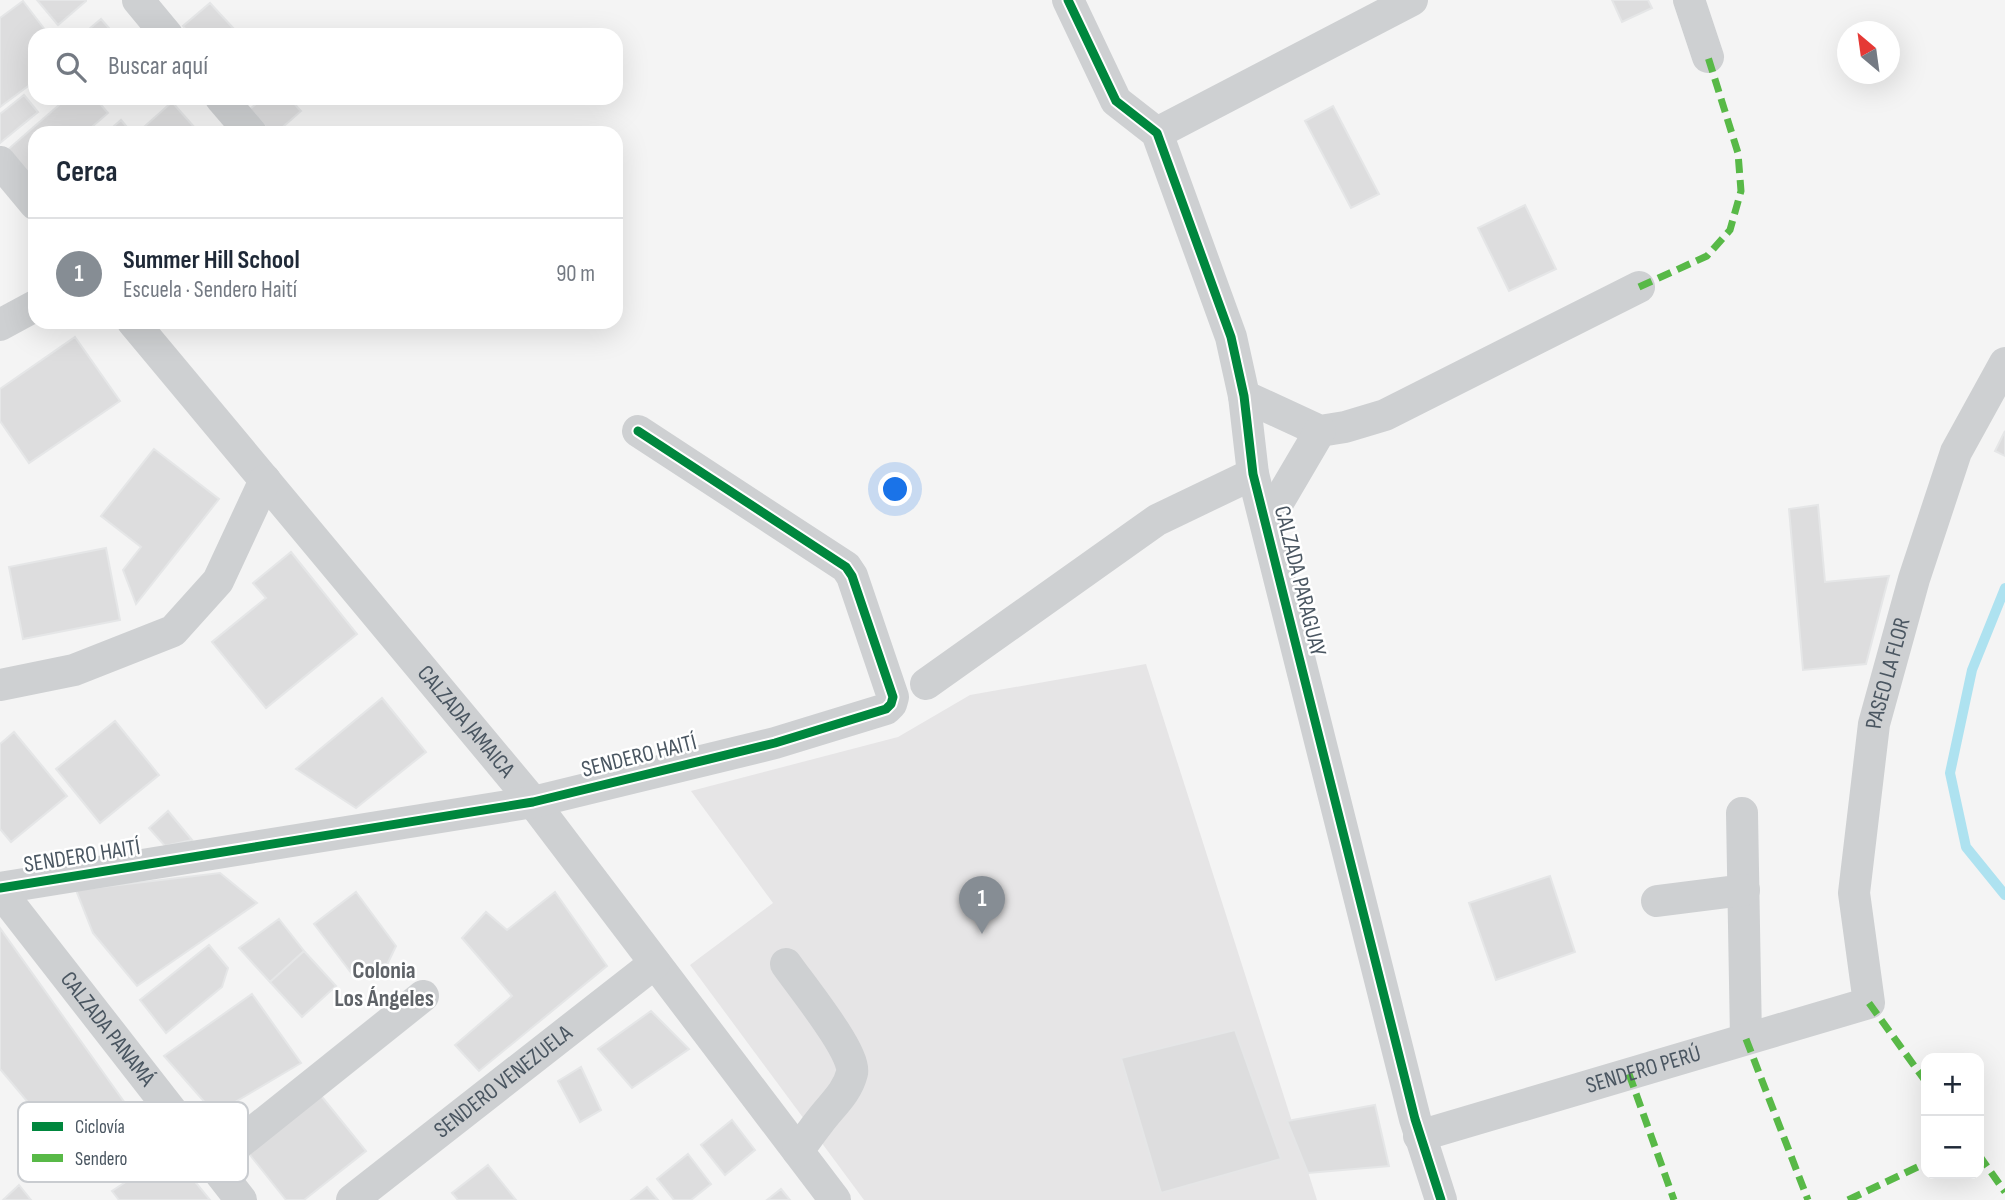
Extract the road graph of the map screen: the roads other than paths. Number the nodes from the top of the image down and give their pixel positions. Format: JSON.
{"nodes":[{"id":1,"x":138,"y":0,"type":"edge"},
{"id":2,"x":1068,"y":0,"type":"edge"},
{"id":3,"x":1689,"y":0,"type":"edge"},
{"id":4,"x":1405,"y":2,"type":"edge"},
{"id":5,"x":161,"y":28,"type":"edge"},
{"id":6,"x":1708,"y":57,"type":"dead end"},
{"id":7,"x":227,"y":105,"type":"edge"},
{"id":8,"x":245,"y":126,"type":"edge"},
{"id":9,"x":1157,"y":134,"type":"junction"},
{"id":10,"x":0,"y":162,"type":"edge"},
{"id":11,"x":28,"y":196,"type":"edge"},
{"id":12,"x":1639,"y":287,"type":"dead end"},
{"id":13,"x":28,"y":310,"type":"edge"},
{"id":14,"x":0,"y":325,"type":"edge"},
{"id":15,"x":139,"y":329,"type":"edge"},
{"id":16,"x":2005,"y":363,"type":"edge"},
{"id":17,"x":1244,"y":396,"type":"junction"},
{"id":18,"x":638,"y":431,"type":"dead end"},
{"id":19,"x":1320,"y":431,"type":"junction"},
{"id":20,"x":1253,"y":474,"type":"junction"},
{"id":21,"x":265,"y":480,"type":"junction"},
{"id":22,"x":1266,"y":523,"type":"junction"},
{"id":23,"x":926,"y":684,"type":"dead end"},
{"id":24,"x":0,"y":685,"type":"edge"},
{"id":25,"x":533,"y":802,"type":"junction"},
{"id":26,"x":1742,"y":813,"type":"dead end"},
{"id":27,"x":0,"y":890,"type":"edge"},
{"id":28,"x":1744,"y":890,"type":"junction"},
{"id":29,"x":1657,"y":901,"type":"dead end"},
{"id":30,"x":655,"y":963,"type":"junction"},
{"id":31,"x":786,"y":964,"type":"dead end"},
{"id":32,"x":423,"y":996,"type":"dead end"},
{"id":33,"x":1869,"y":1003,"type":"joint"},
{"id":34,"x":1746,"y":1039,"type":"junction"},
{"id":35,"x":165,"y":1102,"type":"edge"},
{"id":36,"x":248,"y":1136,"type":"edge"},
{"id":37,"x":1419,"y":1136,"type":"junction"},
{"id":38,"x":798,"y":1152,"type":"junction"},
{"id":39,"x":227,"y":1182,"type":"edge"},
{"id":40,"x":241,"y":1200,"type":"edge"},
{"id":41,"x":352,"y":1200,"type":"edge"},
{"id":42,"x":835,"y":1200,"type":"edge"},
{"id":43,"x":1441,"y":1200,"type":"edge"}],
"edges":[{"from":1,"to":5,"type":"street"},
{"from":2,"to":9,"type":"street"},
{"from":3,"to":6,"type":"street"},
{"from":4,"to":9,"type":"street"},
{"from":7,"to":8,"type":"street"},
{"from":9,"to":17,"type":"street","name":"CALZADA PARAGUAY"},
{"from":10,"to":11,"type":"street"},
{"from":12,"to":19,"type":"street"},
{"from":13,"to":14,"type":"street"},
{"from":15,"to":21,"type":"street","name":"CALZADA JAMAICA"},
{"from":16,"to":33,"type":"street","name":"PASEO LA FLOR"},
{"from":17,"to":19,"type":"street"},
{"from":17,"to":20,"type":"street","name":"CALZADA PARAGUAY"},
{"from":18,"to":25,"type":"street","name":"SENDERO HAITÍ"},
{"from":19,"to":22,"type":"street"},
{"from":20,"to":22,"type":"street","name":"CALZADA PARAGUAY"},
{"from":20,"to":23,"type":"street"},
{"from":21,"to":24,"type":"street"},
{"from":21,"to":25,"type":"street","name":"CALZADA JAMAICA"},
{"from":22,"to":37,"type":"street","name":"CALZADA PARAGUAY"},
{"from":25,"to":27,"type":"street","name":"SENDERO HAITÍ"},
{"from":25,"to":30,"type":"street","name":"CALZADA JAMAICA"},
{"from":26,"to":28,"type":"street"},
{"from":27,"to":35,"type":"street","name":"CALZADA PANAMÁ"},
{"from":28,"to":29,"type":"street"},
{"from":28,"to":34,"type":"street"},
{"from":30,"to":38,"type":"street","name":"CALZADA JAMAICA"},
{"from":30,"to":41,"type":"street","name":"SENDERO VENEZUELA"},
{"from":31,"to":38,"type":"street"},
{"from":32,"to":36,"type":"street"},
{"from":33,"to":34,"type":"street","name":"SENDERO PERÚ"},
{"from":34,"to":37,"type":"street","name":"SENDERO PERÚ"},
{"from":37,"to":43,"type":"street","name":"CALZADA PARAGUAY"},
{"from":38,"to":42,"type":"street","name":"CALZADA JAMAICA"},
{"from":39,"to":40,"type":"street","name":"CALZADA PANAMÁ"}]}
